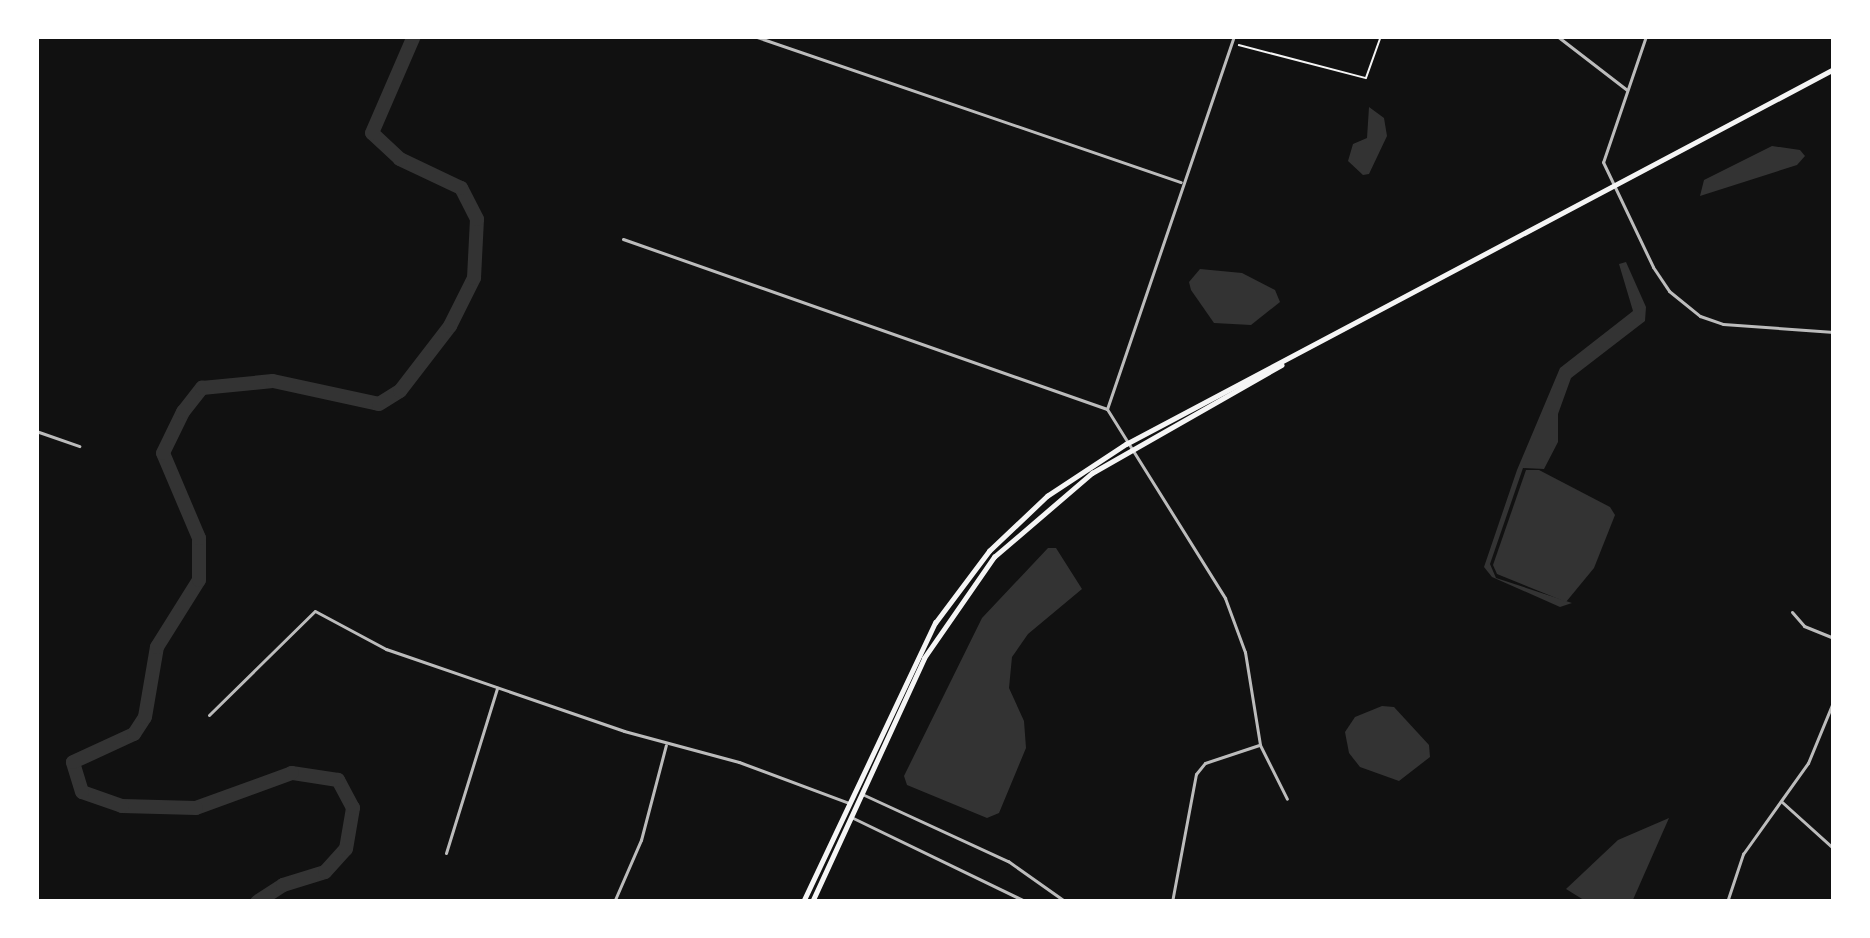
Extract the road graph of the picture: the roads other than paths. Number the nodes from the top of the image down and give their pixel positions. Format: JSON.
{"nodes":[{"id":1,"x":754,"y":36,"type":"edge"},
{"id":2,"x":1234,"y":36,"type":"edge"},
{"id":3,"x":1557,"y":36,"type":"edge"},
{"id":4,"x":1646,"y":36,"type":"edge"},
{"id":5,"x":1834,"y":69,"type":"edge"},
{"id":6,"x":1628,"y":90,"type":"junction"},
{"id":7,"x":1181,"y":182,"type":"junction"},
{"id":8,"x":1612,"y":186,"type":"junction"},
{"id":9,"x":622,"y":239,"type":"dead end"},
{"id":10,"x":1834,"y":332,"type":"edge"},
{"id":11,"x":1106,"y":409,"type":"junction"},
{"id":12,"x":36,"y":430,"type":"edge"},
{"id":13,"x":79,"y":446,"type":"dead end"},
{"id":14,"x":1129,"y":447,"type":"junction"},
{"id":15,"x":1792,"y":612,"type":"dead end"},
{"id":16,"x":1834,"y":638,"type":"edge"},
{"id":17,"x":498,"y":686,"type":"junction"},
{"id":18,"x":1833,"y":704,"type":"edge"},
{"id":19,"x":209,"y":715,"type":"dead end"},
{"id":20,"x":667,"y":742,"type":"junction"},
{"id":21,"x":1260,"y":745,"type":"junction"},
{"id":22,"x":858,"y":792,"type":"junction"},
{"id":23,"x":1287,"y":799,"type":"dead end"},
{"id":24,"x":1780,"y":801,"type":"junction"},
{"id":25,"x":849,"y":803,"type":"junction"},
{"id":26,"x":847,"y":816,"type":"junction"},
{"id":27,"x":1834,"y":849,"type":"edge"},
{"id":28,"x":446,"y":853,"type":"dead end"},
{"id":29,"x":614,"y":902,"type":"edge"},
{"id":30,"x":803,"y":902,"type":"edge"},
{"id":31,"x":812,"y":902,"type":"edge"},
{"id":32,"x":1027,"y":902,"type":"edge"},
{"id":33,"x":1066,"y":902,"type":"edge"},
{"id":34,"x":1172,"y":902,"type":"edge"},
{"id":35,"x":1727,"y":902,"type":"edge"}],
"edges":[{"from":1,"to":7,"type":"street"},
{"from":2,"to":7,"type":"street"},
{"from":3,"to":6,"type":"street"},
{"from":4,"to":6,"type":"street"},
{"from":5,"to":8,"type":"main road"},
{"from":6,"to":8,"type":"street"},
{"from":7,"to":11,"type":"street"},
{"from":8,"to":10,"type":"street"},
{"from":8,"to":14,"type":"main road"},
{"from":9,"to":11,"type":"street"},
{"from":11,"to":14,"type":"street"},
{"from":12,"to":13,"type":"street"},
{"from":14,"to":21,"type":"street"},
{"from":14,"to":22,"type":"main road"},
{"from":15,"to":16,"type":"street"},
{"from":17,"to":19,"type":"street"},
{"from":17,"to":20,"type":"street"},
{"from":17,"to":28,"type":"street"},
{"from":18,"to":24,"type":"street"},
{"from":20,"to":25,"type":"street"},
{"from":20,"to":29,"type":"street"},
{"from":21,"to":23,"type":"street"},
{"from":21,"to":34,"type":"street"},
{"from":22,"to":25,"type":"main road"},
{"from":22,"to":26,"type":"main road"},
{"from":22,"to":33,"type":"street"},
{"from":24,"to":27,"type":"street"},
{"from":24,"to":35,"type":"street"},
{"from":25,"to":26,"type":"main road"},
{"from":26,"to":30,"type":"main road"},
{"from":26,"to":31,"type":"main road"},
{"from":26,"to":32,"type":"street"}]}
